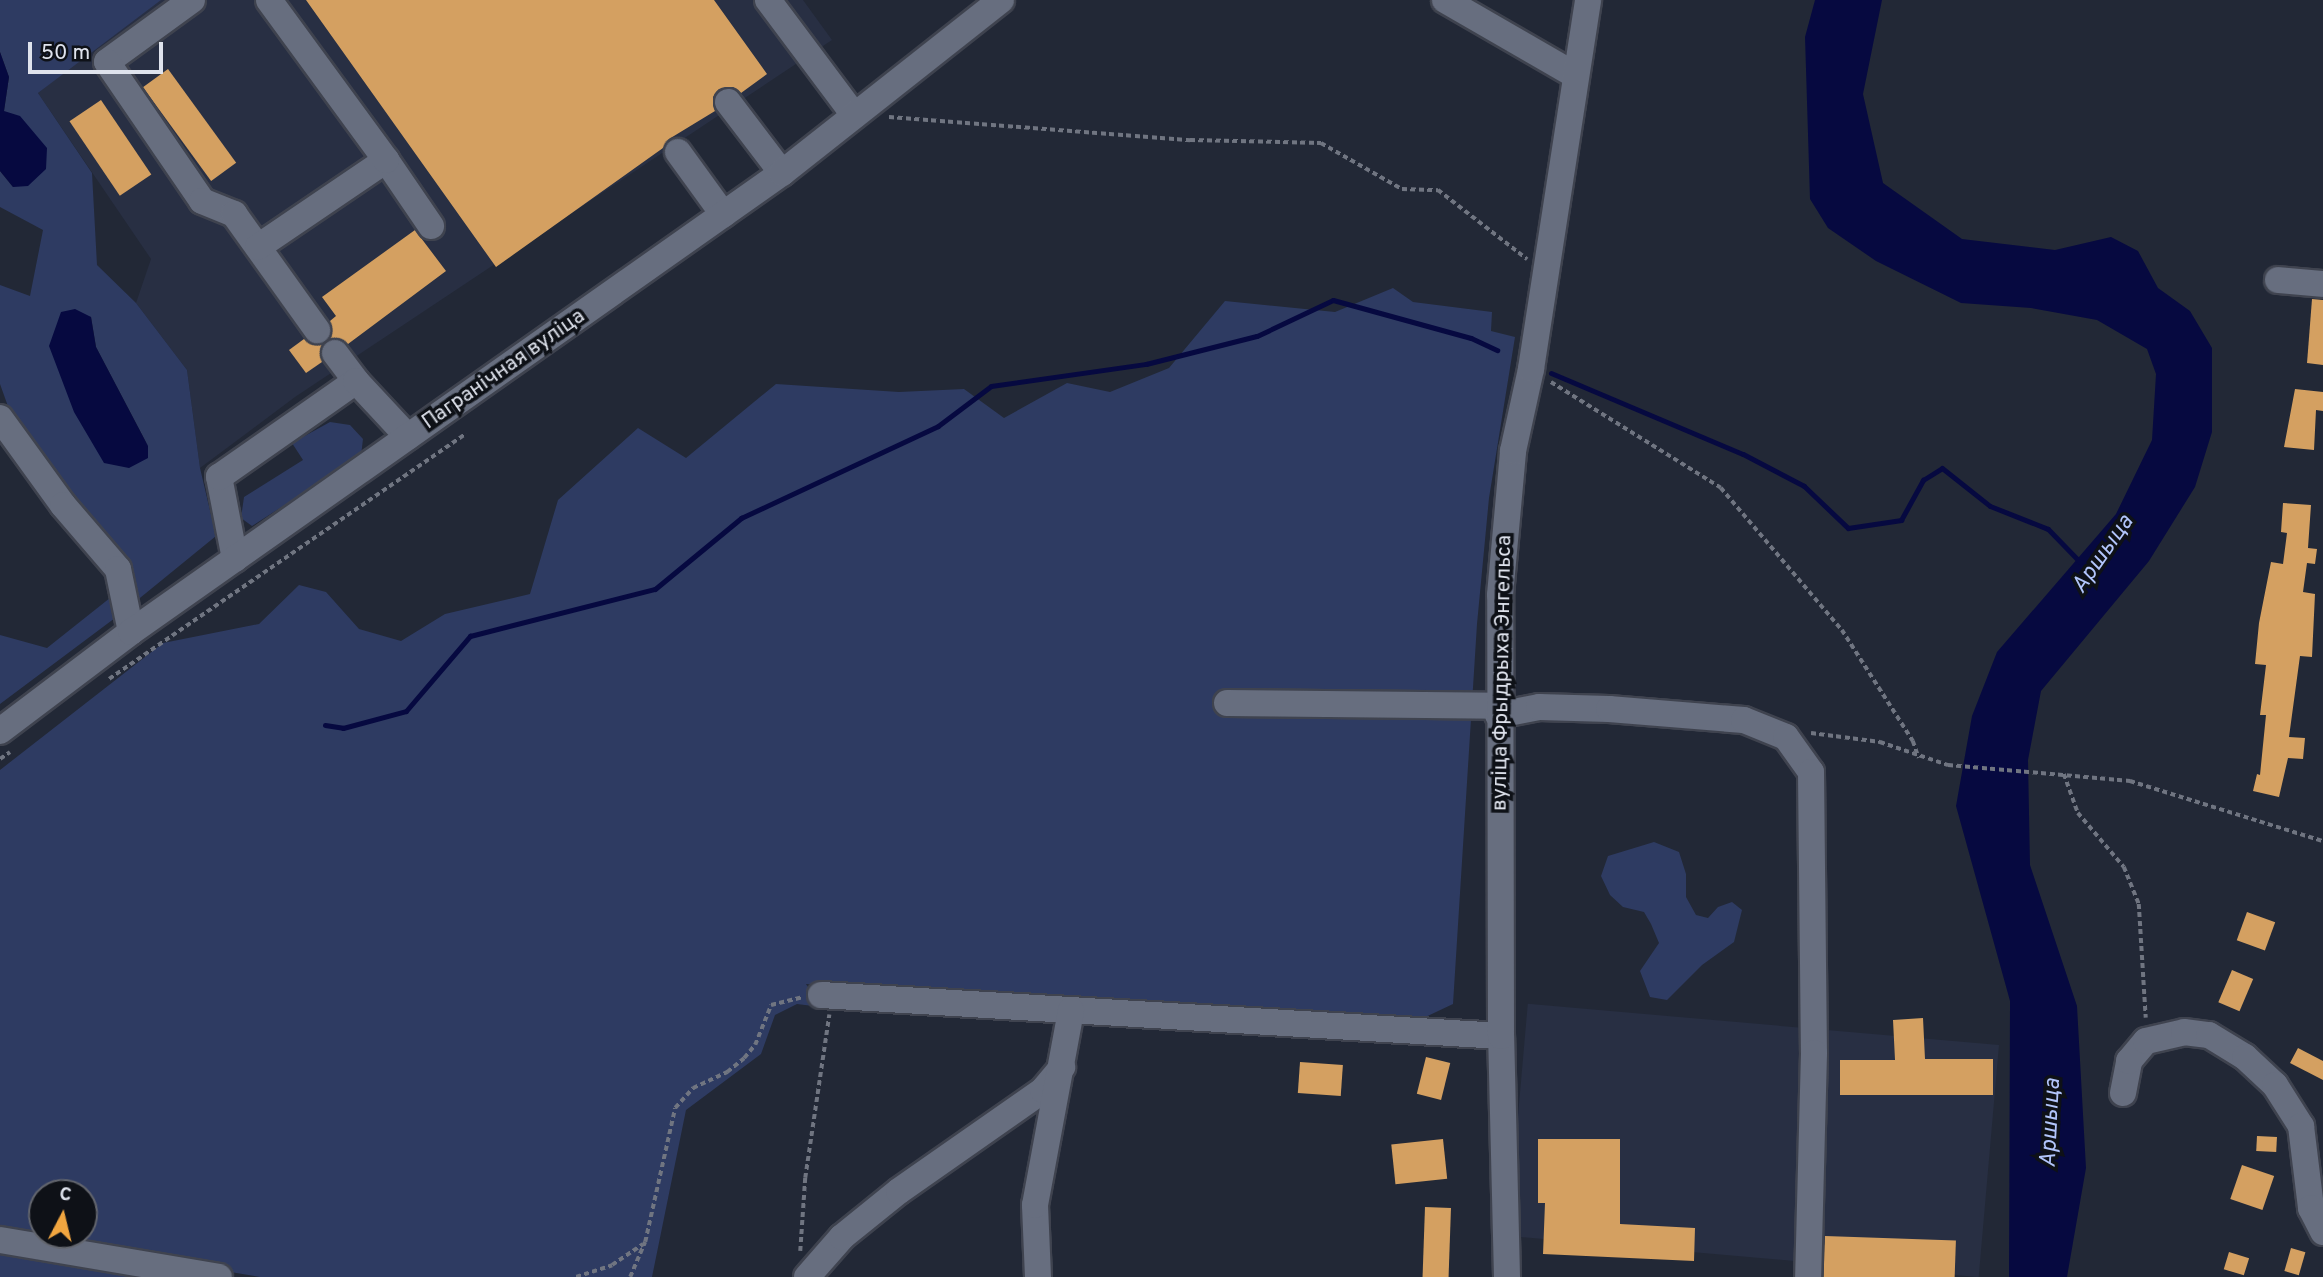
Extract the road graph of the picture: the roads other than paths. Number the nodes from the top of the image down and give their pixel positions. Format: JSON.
{"nodes":[{"id":1,"x":192,"y":0,"type":"edge"},
{"id":2,"x":268,"y":0,"type":"edge"},
{"id":3,"x":768,"y":0,"type":"edge"},
{"id":4,"x":1000,"y":0,"type":"edge"},
{"id":5,"x":1445,"y":0,"type":"edge"},
{"id":6,"x":1588,"y":0,"type":"edge"},
{"id":7,"x":1574,"y":75,"type":"junction"},
{"id":8,"x":728,"y":102,"type":"dead end"},
{"id":9,"x":853,"y":115,"type":"junction"},
{"id":10,"x":678,"y":152,"type":"dead end"},
{"id":11,"x":386,"y":160,"type":"junction"},
{"id":12,"x":782,"y":173,"type":"junction"},
{"id":13,"x":723,"y":214,"type":"junction"},
{"id":14,"x":431,"y":226,"type":"dead end"},
{"id":15,"x":258,"y":247,"type":"junction"},
{"id":16,"x":2278,"y":280,"type":"dead end"},
{"id":17,"x":2323,"y":284,"type":"edge"},
{"id":18,"x":317,"y":330,"type":"dead end"},
{"id":19,"x":335,"y":353,"type":"dead end"},
{"id":20,"x":356,"y":381,"type":"junction"},
{"id":21,"x":0,"y":418,"type":"edge"},
{"id":22,"x":408,"y":437,"type":"junction"},
{"id":23,"x":235,"y":559,"type":"junction"},
{"id":24,"x":131,"y":632,"type":"junction"},
{"id":25,"x":1227,"y":703,"type":"dead end"},
{"id":26,"x":1498,"y":710,"type":"junction"},
{"id":27,"x":5,"y":741,"type":"edge"},
{"id":28,"x":827,"y":995,"type":"road end"},
{"id":29,"x":1071,"y":1010,"type":"junction"},
{"id":30,"x":1501,"y":1036,"type":"junction"},
{"id":31,"x":1062,"y":1067,"type":"junction"},
{"id":32,"x":2123,"y":1093,"type":"dead end"},
{"id":33,"x":2323,"y":1232,"type":"edge"},
{"id":34,"x":0,"y":1240,"type":"edge"},
{"id":35,"x":803,"y":1266,"type":"edge"},
{"id":36,"x":219,"y":1277,"type":"edge"},
{"id":37,"x":1038,"y":1277,"type":"edge"},
{"id":38,"x":1507,"y":1277,"type":"edge"},
{"id":39,"x":1808,"y":1277,"type":"edge"}],
"edges":[{"from":1,"to":15,"type":"street"},
{"from":2,"to":11,"type":"street"},
{"from":3,"to":9,"type":"street"},
{"from":4,"to":9,"type":"street","name":"Пагранічная вуліца"},
{"from":5,"to":7,"type":"street"},
{"from":6,"to":7,"type":"street","name":"вуліца Фрыдрыха Энгельса"},
{"from":7,"to":26,"type":"street","name":"вуліца Фрыдрыха Энгельса"},
{"from":8,"to":12,"type":"street"},
{"from":9,"to":12,"type":"street","name":"Пагранічная вуліца"},
{"from":10,"to":13,"type":"street"},
{"from":11,"to":14,"type":"street"},
{"from":11,"to":15,"type":"street"},
{"from":12,"to":13,"type":"street","name":"Пагранічная вуліца"},
{"from":13,"to":22,"type":"street","name":"Пагранічная вуліца"},
{"from":15,"to":18,"type":"street"},
{"from":16,"to":17,"type":"street"},
{"from":19,"to":20,"type":"street"},
{"from":20,"to":22,"type":"street"},
{"from":20,"to":23,"type":"street"},
{"from":21,"to":24,"type":"street"},
{"from":22,"to":23,"type":"street","name":"Пагранічная вуліца"},
{"from":23,"to":24,"type":"street","name":"Пагранічная вуліца"},
{"from":24,"to":27,"type":"street","name":"Пагранічная вуліца"},
{"from":25,"to":26,"type":"street"},
{"from":26,"to":30,"type":"street","name":"вуліца Фрыдрыха Энгельса"},
{"from":26,"to":39,"type":"street"},
{"from":28,"to":29,"type":"street"},
{"from":29,"to":30,"type":"street"},
{"from":29,"to":31,"type":"street"},
{"from":30,"to":38,"type":"street","name":"вуліца Фрыдрыха Энгельса"},
{"from":31,"to":35,"type":"street"},
{"from":31,"to":37,"type":"street"},
{"from":32,"to":33,"type":"street"},
{"from":34,"to":36,"type":"street"}]}
